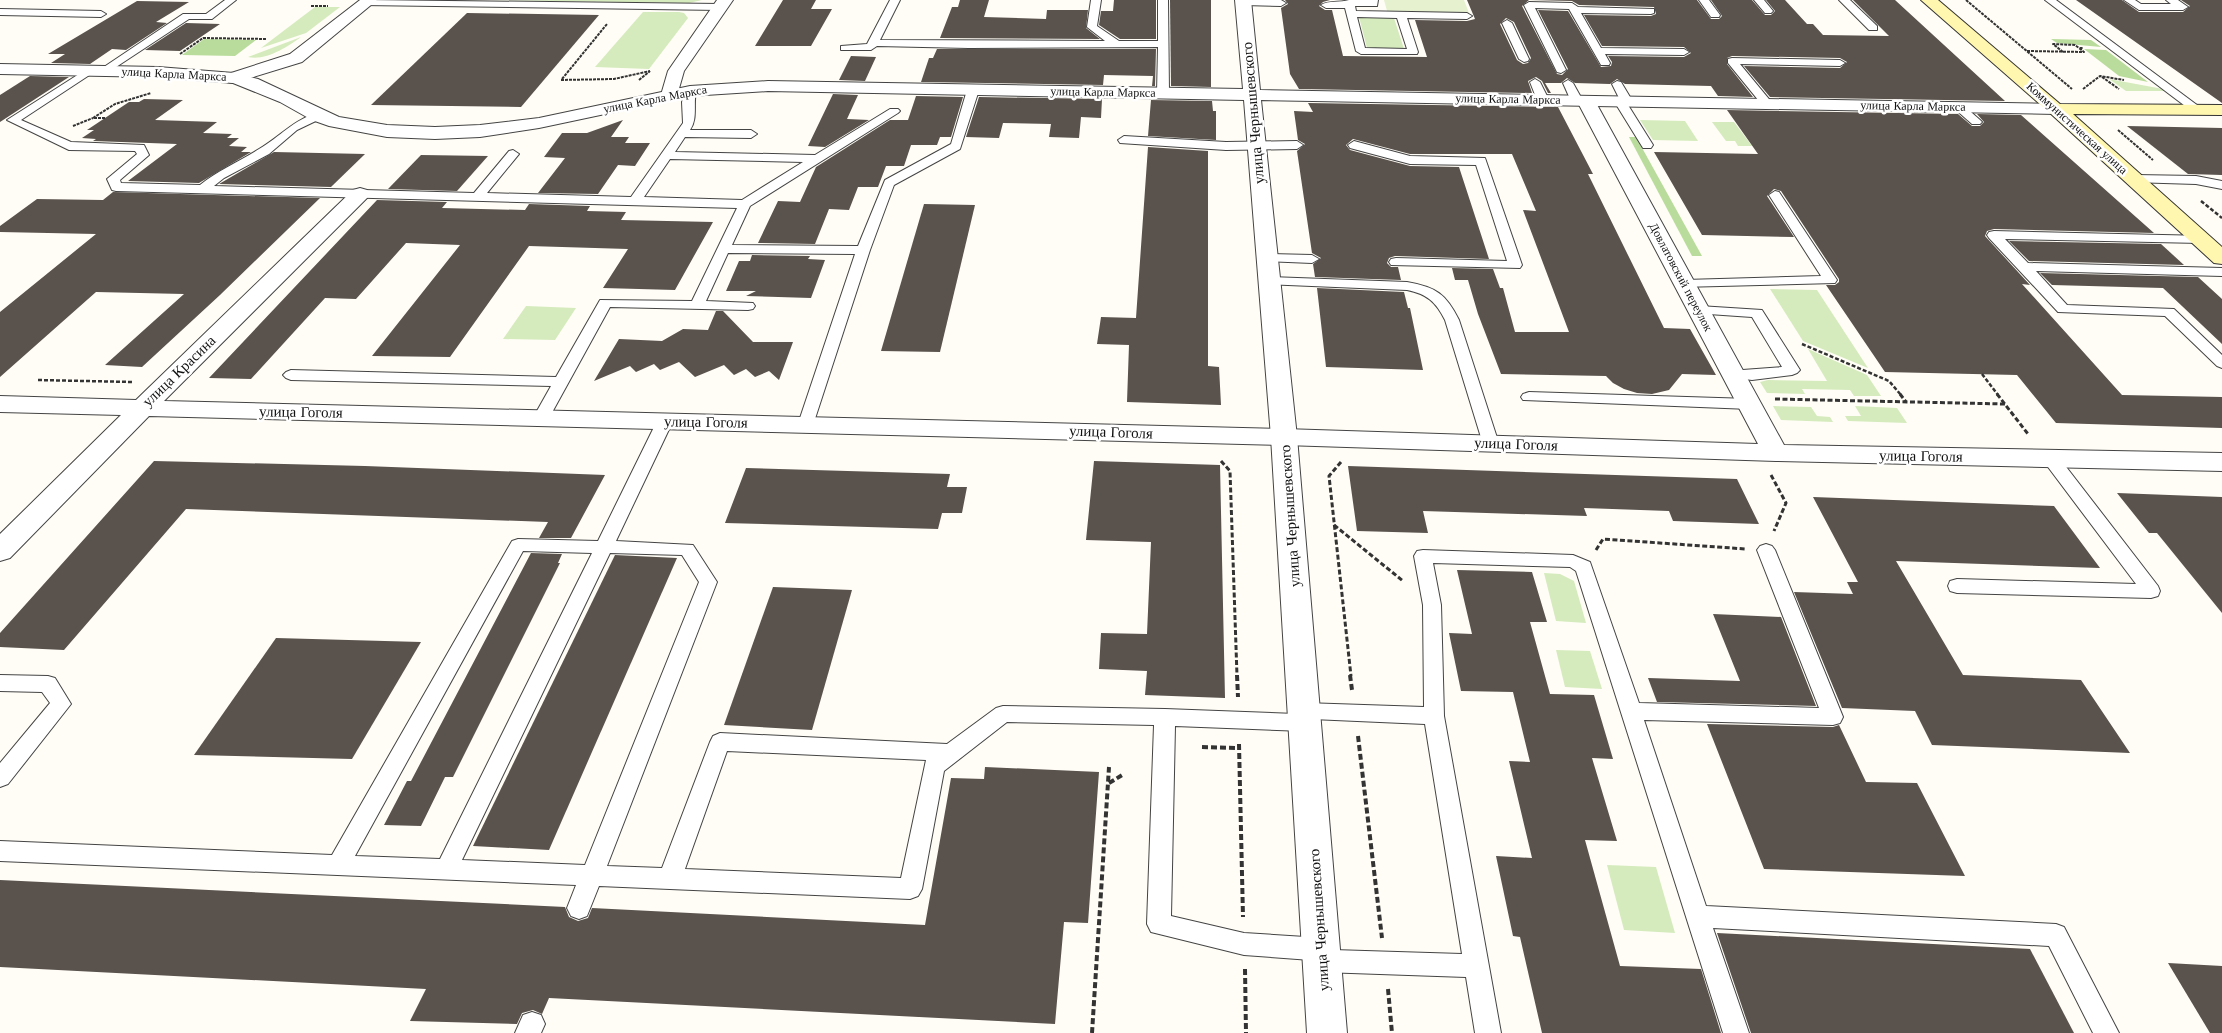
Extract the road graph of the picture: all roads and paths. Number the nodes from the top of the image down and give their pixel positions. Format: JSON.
{"nodes":[{"id":1,"x":231,"y":0,"type":"edge"},
{"id":2,"x":895,"y":0,"type":"edge"},
{"id":3,"x":1096,"y":0,"type":"edge"},
{"id":4,"x":1163,"y":0,"type":"edge"},
{"id":5,"x":1373,"y":0,"type":"edge"},
{"id":6,"x":1704,"y":0,"type":"edge"},
{"id":7,"x":1759,"y":0,"type":"edge"},
{"id":8,"x":1844,"y":0,"type":"edge"},
{"id":9,"x":1929,"y":0,"type":"edge"},
{"id":10,"x":1966,"y":0,"type":"edge"},
{"id":11,"x":2050,"y":0,"type":"edge"},
{"id":12,"x":2129,"y":0,"type":"edge"},
{"id":13,"x":2172,"y":0,"type":"edge"},
{"id":14,"x":367,"y":1,"type":"edge"},
{"id":15,"x":1243,"y":1,"type":"edge"},
{"id":16,"x":1281,"y":3,"type":"dead end"},
{"id":17,"x":723,"y":4,"type":"edge"},
{"id":18,"x":1326,"y":4,"type":"dead end"},
{"id":19,"x":1350,"y":10,"type":"junction"},
{"id":20,"x":1574,"y":10,"type":"junction"},
{"id":21,"x":1651,"y":11,"type":"dead end"},
{"id":22,"x":1768,"y":11,"type":"dead end"},
{"id":23,"x":0,"y":12,"type":"edge"},
{"id":24,"x":101,"y":14,"type":"dead end"},
{"id":25,"x":1400,"y":14,"type":"junction"},
{"id":26,"x":1715,"y":15,"type":"dead end"},
{"id":27,"x":1467,"y":16,"type":"dead end"},
{"id":28,"x":611,"y":19,"type":"dead end"},
{"id":29,"x":1507,"y":24,"type":"dead end"},
{"id":30,"x":1873,"y":28,"type":"dead end"},
{"id":31,"x":266,"y":39,"type":"dead end"},
{"id":32,"x":873,"y":43,"type":"junction"},
{"id":33,"x":1116,"y":44,"type":"junction"},
{"id":34,"x":1162,"y":44,"type":"junction"},
{"id":35,"x":844,"y":48,"type":"dead end"},
{"id":36,"x":2079,"y":48,"type":"junction"},
{"id":37,"x":2114,"y":48,"type":"junction"},
{"id":38,"x":1598,"y":51,"type":"junction"},
{"id":39,"x":2027,"y":51,"type":"junction"},
{"id":40,"x":1684,"y":52,"type":"dead end"},
{"id":41,"x":2063,"y":52,"type":"junction"},
{"id":42,"x":184,"y":57,"type":"dead end"},
{"id":43,"x":1524,"y":59,"type":"dead end"},
{"id":44,"x":1605,"y":63,"type":"dead end"},
{"id":45,"x":1840,"y":63,"type":"dead end"},
{"id":46,"x":0,"y":69,"type":"edge"},
{"id":47,"x":1561,"y":70,"type":"dead end"},
{"id":48,"x":97,"y":71,"type":"junction"},
{"id":49,"x":234,"y":78,"type":"junction"},
{"id":50,"x":639,"y":81,"type":"dead end"},
{"id":51,"x":1535,"y":82,"type":"dead end"},
{"id":52,"x":1568,"y":83,"type":"dead end"},
{"id":53,"x":973,"y":90,"type":"junction"},
{"id":54,"x":690,"y":91,"type":"junction"},
{"id":55,"x":2074,"y":91,"type":"dead end"},
{"id":56,"x":2078,"y":92,"type":"dead end"},
{"id":57,"x":151,"y":93,"type":"dead end"},
{"id":58,"x":1163,"y":93,"type":"junction"},
{"id":59,"x":2123,"y":93,"type":"dead end"},
{"id":60,"x":670,"y":94,"type":"junction"},
{"id":61,"x":1251,"y":95,"type":"junction"},
{"id":62,"x":1621,"y":96,"type":"junction"},
{"id":63,"x":1543,"y":100,"type":"junction"},
{"id":64,"x":1582,"y":101,"type":"junction"},
{"id":65,"x":1767,"y":104,"type":"junction"},
{"id":66,"x":1960,"y":107,"type":"junction"},
{"id":67,"x":2056,"y":109,"type":"junction"},
{"id":68,"x":2197,"y":110,"type":"junction"},
{"id":69,"x":2222,"y":110,"type":"edge"},
{"id":70,"x":894,"y":111,"type":"dead end"},
{"id":71,"x":318,"y":116,"type":"junction"},
{"id":72,"x":105,"y":118,"type":"dead end"},
{"id":73,"x":6,"y":119,"type":"edge"},
{"id":74,"x":1976,"y":122,"type":"dead end"},
{"id":75,"x":682,"y":133,"type":"junction"},
{"id":76,"x":751,"y":134,"type":"dead end"},
{"id":77,"x":1124,"y":140,"type":"dead end"},
{"id":78,"x":1256,"y":144,"type":"junction"},
{"id":79,"x":1296,"y":144,"type":"dead end"},
{"id":80,"x":1646,"y":145,"type":"dead end"},
{"id":81,"x":1354,"y":146,"type":"dead end"},
{"id":82,"x":513,"y":154,"type":"dead end"},
{"id":83,"x":667,"y":155,"type":"junction"},
{"id":84,"x":817,"y":159,"type":"junction"},
{"id":85,"x":2135,"y":179,"type":"junction"},
{"id":86,"x":2222,"y":185,"type":"edge"},
{"id":87,"x":203,"y":189,"type":"junction"},
{"id":88,"x":360,"y":194,"type":"junction"},
{"id":89,"x":1775,"y":195,"type":"dead end"},
{"id":90,"x":477,"y":197,"type":"junction"},
{"id":91,"x":635,"y":201,"type":"junction"},
{"id":92,"x":745,"y":204,"type":"junction"},
{"id":93,"x":2214,"y":248,"type":"edge"},
{"id":94,"x":724,"y":249,"type":"junction"},
{"id":95,"x":863,"y":250,"type":"junction"},
{"id":96,"x":1266,"y":258,"type":"junction"},
{"id":97,"x":1312,"y":259,"type":"dead end"},
{"id":98,"x":1396,"y":262,"type":"dead end"},
{"id":99,"x":2023,"y":267,"type":"junction"},
{"id":100,"x":2222,"y":272,"type":"edge"},
{"id":101,"x":1269,"y":281,"type":"junction"},
{"id":102,"x":1685,"y":284,"type":"junction"},
{"id":103,"x":697,"y":305,"type":"junction"},
{"id":104,"x":748,"y":306,"type":"dead end"},
{"id":105,"x":1699,"y":310,"type":"junction"},
{"id":106,"x":1768,"y":330,"type":"junction"},
{"id":107,"x":2222,"y":363,"type":"edge"},
{"id":108,"x":1734,"y":374,"type":"junction"},
{"id":109,"x":1982,"y":374,"type":"dead end"},
{"id":110,"x":291,"y":375,"type":"dead end"},
{"id":111,"x":30,"y":380,"type":"dead end"},
{"id":112,"x":561,"y":382,"type":"junction"},
{"id":113,"x":168,"y":383,"type":"junction"},
{"id":114,"x":1529,"y":397,"type":"dead end"},
{"id":115,"x":1906,"y":403,"type":"junction"},
{"id":116,"x":0,"y":404,"type":"edge"},
{"id":117,"x":1750,"y":404,"type":"junction"},
{"id":118,"x":2004,"y":404,"type":"junction"},
{"id":119,"x":142,"y":408,"type":"junction"},
{"id":120,"x":541,"y":418,"type":"junction"},
{"id":121,"x":665,"y":421,"type":"junction"},
{"id":122,"x":806,"y":424,"type":"junction"},
{"id":123,"x":2028,"y":434,"type":"dead end"},
{"id":124,"x":1284,"y":437,"type":"junction"},
{"id":125,"x":1491,"y":444,"type":"junction"},
{"id":126,"x":1344,"y":458,"type":"dead end"},
{"id":127,"x":2051,"y":458,"type":"junction"},
{"id":128,"x":1220,"y":461,"type":"dead end"},
{"id":129,"x":1772,"y":462,"type":"junction"},
{"id":130,"x":2222,"y":462,"type":"edge"},
{"id":131,"x":1333,"y":525,"type":"junction"},
{"id":132,"x":604,"y":547,"type":"junction"},
{"id":133,"x":1766,"y":550,"type":"junction"},
{"id":134,"x":0,"y":551,"type":"edge"},
{"id":135,"x":1584,"y":567,"type":"junction"},
{"id":136,"x":1957,"y":586,"type":"dead end"},
{"id":137,"x":1432,"y":604,"type":"junction"},
{"id":138,"x":0,"y":683,"type":"edge"},
{"id":139,"x":1631,"y":712,"type":"junction"},
{"id":140,"x":1355,"y":714,"type":"junction"},
{"id":141,"x":1434,"y":716,"type":"junction"},
{"id":142,"x":1166,"y":717,"type":"junction"},
{"id":143,"x":1304,"y":717,"type":"junction"},
{"id":144,"x":1239,"y":721,"type":"junction"},
{"id":145,"x":1202,"y":747,"type":"dead end"},
{"id":146,"x":1240,"y":748,"type":"junction"},
{"id":147,"x":952,"y":753,"type":"junction"},
{"id":148,"x":1109,"y":767,"type":"dead end"},
{"id":149,"x":1124,"y":774,"type":"dead end"},
{"id":150,"x":0,"y":778,"type":"edge"},
{"id":151,"x":1108,"y":783,"type":"junction"},
{"id":152,"x":0,"y":851,"type":"edge"},
{"id":153,"x":338,"y":865,"type":"junction"},
{"id":154,"x":446,"y":870,"type":"junction"},
{"id":155,"x":593,"y":876,"type":"junction"},
{"id":156,"x":670,"y":879,"type":"junction"},
{"id":157,"x":579,"y":908,"type":"dead end"},
{"id":158,"x":1699,"y":916,"type":"junction"},
{"id":159,"x":1244,"y":944,"type":"junction"},
{"id":160,"x":1321,"y":955,"type":"junction"},
{"id":161,"x":1385,"y":963,"type":"junction"},
{"id":162,"x":1476,"y":966,"type":"junction"},
{"id":163,"x":1092,"y":1033,"type":"edge"},
{"id":164,"x":1246,"y":1033,"type":"edge"},
{"id":165,"x":1327,"y":1033,"type":"edge"},
{"id":166,"x":1392,"y":1033,"type":"edge"},
{"id":167,"x":1488,"y":1033,"type":"edge"},
{"id":168,"x":1736,"y":1033,"type":"edge"},
{"id":169,"x":2106,"y":1033,"type":"edge"}],
"edges":[{"from":1,"to":48,"type":"lane"},
{"from":2,"to":32,"type":"lane"},
{"from":3,"to":33,"type":"lane"},
{"from":4,"to":34,"type":"lane"},
{"from":5,"to":19,"type":"lane"},
{"from":6,"to":26,"type":"lane"},
{"from":7,"to":22,"type":"lane"},
{"from":8,"to":30,"type":"lane"},
{"from":9,"to":67,"type":"main road","name":"Коммунистическая улица"},
{"from":10,"to":39,"type":"path"},
{"from":11,"to":37,"type":"lane"},
{"from":12,"to":13,"type":"lane"},
{"from":14,"to":17,"type":"lane"},
{"from":14,"to":49,"type":"street"},
{"from":15,"to":16,"type":"lane"},
{"from":15,"to":61,"type":"street","name":"улица Чернышевского"},
{"from":17,"to":60,"type":"street"},
{"from":18,"to":19,"type":"lane"},
{"from":19,"to":25,"type":"lane"},
{"from":19,"to":25,"type":"lane"},
{"from":20,"to":21,"type":"lane"},
{"from":20,"to":38,"type":"lane"},
{"from":20,"to":47,"type":"lane"},
{"from":23,"to":24,"type":"lane"},
{"from":25,"to":27,"type":"lane"},
{"from":28,"to":50,"type":"path"},
{"from":29,"to":43,"type":"lane"},
{"from":31,"to":42,"type":"path"},
{"from":32,"to":33,"type":"lane"},
{"from":32,"to":35,"type":"lane"},
{"from":33,"to":34,"type":"lane"},
{"from":34,"to":58,"type":"lane"},
{"from":36,"to":37,"type":"path"},
{"from":36,"to":41,"type":"path"},
{"from":36,"to":41,"type":"path"},
{"from":37,"to":68,"type":"lane"},
{"from":38,"to":40,"type":"lane"},
{"from":38,"to":44,"type":"lane"},
{"from":39,"to":41,"type":"path"},
{"from":39,"to":55,"type":"path"},
{"from":45,"to":65,"type":"lane"},
{"from":46,"to":48,"type":"street","name":"улица Карла Маркса"},
{"from":48,"to":49,"type":"street","name":"улица Карла Маркса"},
{"from":48,"to":73,"type":"lane"},
{"from":49,"to":71,"type":"street","name":"улица Карла Маркса"},
{"from":51,"to":63,"type":"lane"},
{"from":52,"to":64,"type":"lane"},
{"from":53,"to":54,"type":"street","name":"улица Карла Маркса"},
{"from":53,"to":58,"type":"street","name":"улица Карла Маркса"},
{"from":53,"to":95,"type":"lane"},
{"from":54,"to":60,"type":"street","name":"улица Карла Маркса"},
{"from":54,"to":75,"type":"lane"},
{"from":56,"to":59,"type":"path"},
{"from":57,"to":72,"type":"path"},
{"from":58,"to":61,"type":"street","name":"улица Карла Маркса"},
{"from":60,"to":71,"type":"street","name":"улица Карла Маркса"},
{"from":61,"to":63,"type":"street","name":"улица Карла Маркса"},
{"from":61,"to":78,"type":"street","name":"улица Чернышевского"},
{"from":62,"to":64,"type":"street","name":"улица Карла Маркса"},
{"from":62,"to":65,"type":"street","name":"улица Карла Маркса"},
{"from":62,"to":80,"type":"lane"},
{"from":63,"to":64,"type":"street","name":"улица Карла Маркса"},
{"from":64,"to":102,"type":"street","name":"Довлатовский переулок"},
{"from":65,"to":66,"type":"street","name":"улица Карла Маркса"},
{"from":66,"to":67,"type":"street","name":"улица Карла Маркса"},
{"from":66,"to":74,"type":"lane"},
{"from":67,"to":68,"type":"main road","name":"улица Карла Маркса"},
{"from":67,"to":85,"type":"main road","name":"Коммунистическая улица"},
{"from":68,"to":69,"type":"main road","name":"улица Карла Маркса"},
{"from":70,"to":84,"type":"lane"},
{"from":71,"to":87,"type":"lane"},
{"from":73,"to":87,"type":"lane"},
{"from":75,"to":76,"type":"lane"},
{"from":75,"to":83,"type":"lane"},
{"from":77,"to":78,"type":"lane"},
{"from":78,"to":79,"type":"lane"},
{"from":78,"to":96,"type":"street","name":"улица Чернышевского"},
{"from":81,"to":98,"type":"lane"},
{"from":82,"to":90,"type":"lane"},
{"from":83,"to":84,"type":"lane"},
{"from":83,"to":91,"type":"lane"},
{"from":84,"to":92,"type":"lane"},
{"from":85,"to":86,"type":"lane"},
{"from":85,"to":93,"type":"main road","name":"Коммунистическая улица"},
{"from":87,"to":88,"type":"lane"},
{"from":88,"to":90,"type":"lane"},
{"from":88,"to":113,"type":"street","name":"улица Красина"},
{"from":89,"to":102,"type":"lane"},
{"from":90,"to":91,"type":"lane"},
{"from":91,"to":92,"type":"lane"},
{"from":92,"to":94,"type":"lane"},
{"from":93,"to":99,"type":"lane"},
{"from":94,"to":95,"type":"lane"},
{"from":94,"to":103,"type":"lane"},
{"from":95,"to":122,"type":"lane"},
{"from":96,"to":97,"type":"lane"},
{"from":96,"to":101,"type":"street","name":"улица Чернышевского"},
{"from":99,"to":100,"type":"lane"},
{"from":99,"to":107,"type":"lane"},
{"from":101,"to":124,"type":"street","name":"улица Чернышевского"},
{"from":101,"to":125,"type":"lane"},
{"from":102,"to":105,"type":"street","name":"Довлатовский переулок"},
{"from":103,"to":104,"type":"lane"},
{"from":103,"to":112,"type":"lane"},
{"from":105,"to":106,"type":"lane"},
{"from":105,"to":108,"type":"street","name":"Довлатовский переулок"},
{"from":106,"to":108,"type":"lane"},
{"from":106,"to":115,"type":"path"},
{"from":108,"to":117,"type":"street","name":"Довлатовский переулок"},
{"from":109,"to":118,"type":"path"},
{"from":110,"to":112,"type":"lane"},
{"from":111,"to":113,"type":"path"},
{"from":112,"to":120,"type":"lane"},
{"from":113,"to":119,"type":"street","name":"улица Красина"},
{"from":114,"to":117,"type":"lane"},
{"from":115,"to":117,"type":"path"},
{"from":115,"to":118,"type":"path"},
{"from":116,"to":119,"type":"street","name":"улица Гоголя"},
{"from":117,"to":129,"type":"street","name":"Довлатовский переулок"},
{"from":118,"to":123,"type":"path"},
{"from":119,"to":120,"type":"street","name":"улица Гоголя"},
{"from":119,"to":134,"type":"street","name":"улица Красина"},
{"from":120,"to":121,"type":"street","name":"улица Гоголя"},
{"from":121,"to":122,"type":"street","name":"улица Гоголя"},
{"from":121,"to":132,"type":"lane"},
{"from":122,"to":124,"type":"street","name":"улица Гоголя"},
{"from":124,"to":125,"type":"street","name":"улица Гоголя"},
{"from":124,"to":143,"type":"street","name":"улица Чернышевского"},
{"from":125,"to":129,"type":"street","name":"улица Гоголя"},
{"from":126,"to":131,"type":"path"},
{"from":127,"to":129,"type":"street","name":"улица Гоголя"},
{"from":127,"to":130,"type":"street","name":"улица Гоголя"},
{"from":127,"to":136,"type":"lane"},
{"from":128,"to":144,"type":"path"},
{"from":129,"to":133,"type":"path"},
{"from":131,"to":137,"type":"path"},
{"from":131,"to":140,"type":"path"},
{"from":132,"to":153,"type":"lane"},
{"from":132,"to":154,"type":"lane"},
{"from":132,"to":155,"type":"lane"},
{"from":133,"to":135,"type":"path"},
{"from":133,"to":139,"type":"lane"},
{"from":135,"to":137,"type":"lane"},
{"from":135,"to":139,"type":"lane"},
{"from":137,"to":141,"type":"lane"},
{"from":138,"to":150,"type":"lane"},
{"from":139,"to":158,"type":"lane"},
{"from":140,"to":141,"type":"lane"},
{"from":140,"to":143,"type":"lane"},
{"from":140,"to":161,"type":"path"},
{"from":141,"to":162,"type":"lane"},
{"from":142,"to":144,"type":"lane"},
{"from":142,"to":147,"type":"lane"},
{"from":142,"to":159,"type":"lane"},
{"from":143,"to":144,"type":"lane"},
{"from":143,"to":160,"type":"street","name":"улица Чернышевского"},
{"from":144,"to":146,"type":"path"},
{"from":145,"to":146,"type":"path"},
{"from":146,"to":159,"type":"path"},
{"from":147,"to":156,"type":"lane"},
{"from":147,"to":156,"type":"lane"},
{"from":148,"to":151,"type":"path"},
{"from":149,"to":151,"type":"path"},
{"from":151,"to":163,"type":"path"},
{"from":152,"to":153,"type":"lane"},
{"from":153,"to":154,"type":"lane"},
{"from":154,"to":155,"type":"lane"},
{"from":155,"to":156,"type":"lane"},
{"from":155,"to":157,"type":"lane"},
{"from":158,"to":168,"type":"lane"},
{"from":158,"to":169,"type":"lane"},
{"from":159,"to":160,"type":"lane"},
{"from":159,"to":164,"type":"path"},
{"from":160,"to":161,"type":"lane"},
{"from":160,"to":165,"type":"street","name":"улица Чернышевского"},
{"from":161,"to":162,"type":"lane"},
{"from":161,"to":166,"type":"path"},
{"from":162,"to":167,"type":"lane"}]}
